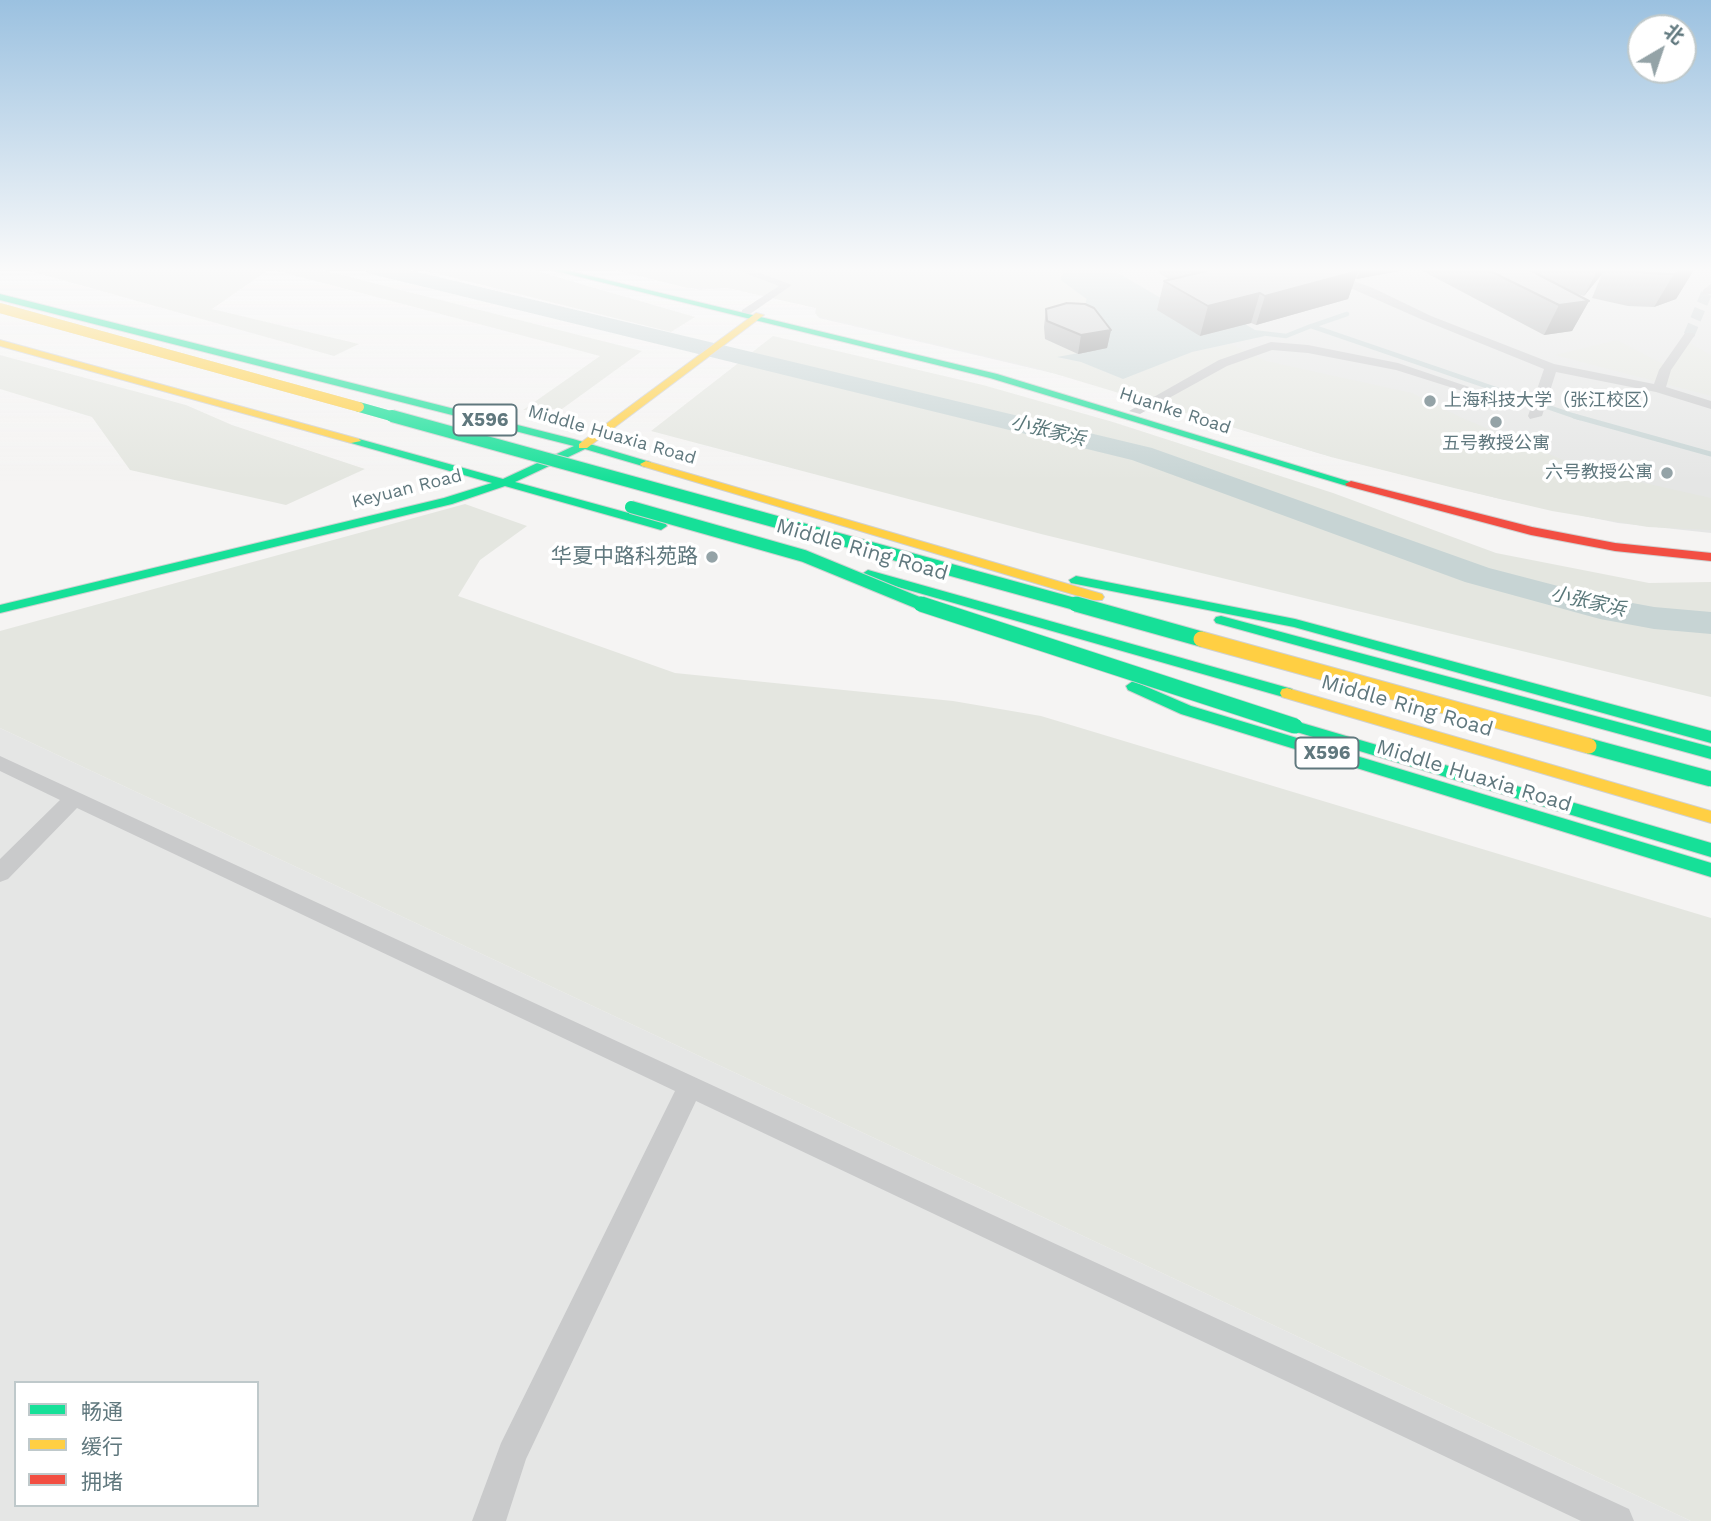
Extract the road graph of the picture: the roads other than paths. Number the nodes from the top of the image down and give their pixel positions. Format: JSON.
{"nodes":[{"id":1,"x":42,"y":339,"type":"edge"},
{"id":2,"x":112,"y":339,"type":"edge"},
{"id":3,"x":165,"y":339,"type":"edge"},
{"id":4,"x":718,"y":339,"type":"edge"},
{"id":5,"x":842,"y":339,"type":"edge"},
{"id":6,"x":853,"y":339,"type":"edge"},
{"id":7,"x":1480,"y":339,"type":"edge"},
{"id":8,"x":1686,"y":339,"type":"tunnel mouth"},
{"id":9,"x":0,"y":343,"type":"edge"},
{"id":10,"x":1551,"y":367,"type":"junction"},
{"id":11,"x":1660,"y":389,"type":"junction"},
{"id":12,"x":1472,"y":390,"type":"dead end"},
{"id":13,"x":1711,"y":405,"type":"edge"},
{"id":14,"x":1538,"y":408,"type":"dead end"},
{"id":15,"x":1135,"y":411,"type":"junction"},
{"id":16,"x":577,"y":444,"type":"junction"},
{"id":17,"x":495,"y":481,"type":"junction"},
{"id":18,"x":1711,"y":548,"type":"edge"},
{"id":19,"x":804,"y":556,"type":"junction"},
{"id":20,"x":1711,"y":557,"type":"edge"},
{"id":21,"x":904,"y":558,"type":"junction"},
{"id":22,"x":967,"y":558,"type":"junction"},
{"id":23,"x":0,"y":599,"type":"edge"},
{"id":24,"x":954,"y":606,"type":"junction"},
{"id":25,"x":0,"y":610,"type":"edge"},
{"id":26,"x":1711,"y":737,"type":"edge"},
{"id":27,"x":1711,"y":753,"type":"edge"},
{"id":28,"x":0,"y":763,"type":"edge"},
{"id":29,"x":1711,"y":768,"type":"edge"},
{"id":30,"x":1711,"y":779,"type":"edge"},
{"id":31,"x":74,"y":798,"type":"junction"},
{"id":32,"x":1711,"y":817,"type":"edge"},
{"id":33,"x":1711,"y":828,"type":"edge"},
{"id":34,"x":1711,"y":850,"type":"edge"},
{"id":35,"x":1711,"y":870,"type":"edge"},
{"id":36,"x":0,"y":873,"type":"edge"},
{"id":37,"x":690,"y":1087,"type":"junction"},
{"id":38,"x":488,"y":1521,"type":"edge"},
{"id":39,"x":1616,"y":1521,"type":"edge"}],
"edges":[{"from":1,"to":19,"type":"main road","name":"Middle Ring Road","bridge":true},
{"from":2,"to":21,"type":"main road","name":"Middle Ring Road","bridge":true},
{"from":3,"to":16,"type":"main road","name":"Middle Huaxia Road","number":"X596"},
{"from":4,"to":16,"type":"main road","name":"Keyuan Road"},
{"from":5,"to":20,"type":"main road","name":"Huanke Road"},
{"from":6,"to":15,"type":"main road","name":"Huanke Road"},
{"from":7,"to":10,"type":"street"},
{"from":8,"to":11,"type":"street"},
{"from":9,"to":17,"type":"main road","name":"Middle Huaxia Road","number":"X596"},
{"from":10,"to":11,"type":"street"},
{"from":10,"to":14,"type":"street"},
{"from":11,"to":13,"type":"street"},
{"from":12,"to":15,"type":"street"},
{"from":15,"to":18,"type":"main road","name":"Huanke Road"},
{"from":16,"to":17,"type":"main road","name":"Keyuan Road"},
{"from":16,"to":22,"type":"main road","name":"Middle Huaxia Road","number":"X596"},
{"from":17,"to":23,"type":"main road","name":"Keyuan Road"},
{"from":17,"to":24,"type":"main road","name":"Middle Huaxia Road","number":"X596"},
{"from":17,"to":25,"type":"main road","name":"Keyuan Road"},
{"from":19,"to":32,"type":"main road","name":"Middle Ring Road","bridge":true},
{"from":19,"to":34,"type":"main road","bridge":true},
{"from":21,"to":27,"type":"main road","bridge":true},
{"from":21,"to":30,"type":"main road","name":"Middle Ring Road","bridge":true},
{"from":22,"to":26,"type":"main road","name":"Middle Huaxia Road","number":"X596"},
{"from":22,"to":29,"type":"main road","name":"Middle Huaxia Road","number":"X596"},
{"from":24,"to":33,"type":"main road","name":"Middle Huaxia Road","number":"X596"},
{"from":24,"to":35,"type":"main road","name":"Middle Huaxia Road","number":"X596"},
{"from":28,"to":31,"type":"street"},
{"from":31,"to":36,"type":"street"},
{"from":31,"to":37,"type":"street"},
{"from":37,"to":38,"type":"street"},
{"from":37,"to":39,"type":"street"}]}
